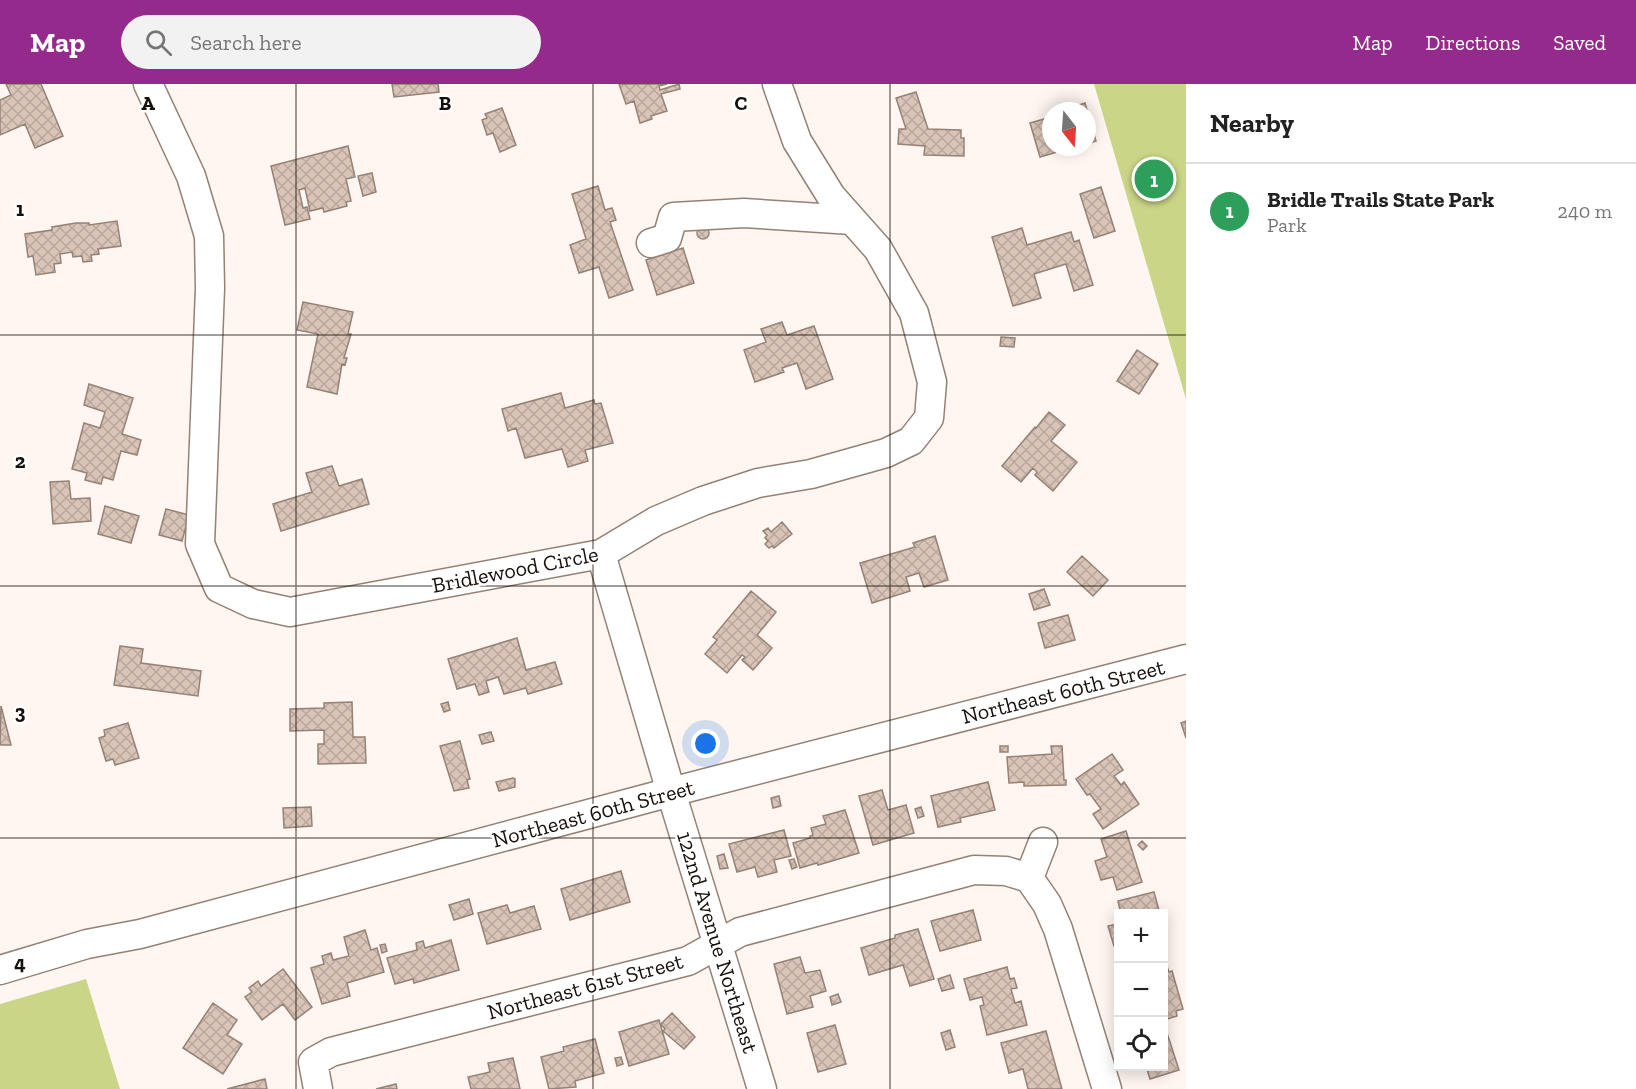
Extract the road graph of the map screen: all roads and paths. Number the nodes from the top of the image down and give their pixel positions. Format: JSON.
{"nodes":[{"id":1,"x":148,"y":84,"type":"edge"},
{"id":2,"x":777,"y":84,"type":"edge"},
{"id":3,"x":852,"y":220,"type":"junction"},
{"id":4,"x":651,"y":243,"type":"dead end"},
{"id":5,"x":601,"y":554,"type":"junction"},
{"id":6,"x":1186,"y":659,"type":"edge"},
{"id":7,"x":671,"y":792,"type":"junction"},
{"id":8,"x":1043,"y":842,"type":"dead end"},
{"id":9,"x":1029,"y":879,"type":"junction"},
{"id":10,"x":719,"y":945,"type":"junction"},
{"id":11,"x":0,"y":970,"type":"edge"},
{"id":12,"x":315,"y":1076,"type":"edge"},
{"id":13,"x":762,"y":1089,"type":"edge"},
{"id":14,"x":1107,"y":1089,"type":"edge"}],
"edges":[{"from":1,"to":5,"type":"street","name":"Bridlewood Circle"},
{"from":2,"to":3,"type":"street","name":"Bridlewood Circle"},
{"from":3,"to":4,"type":"street"},
{"from":3,"to":5,"type":"street","name":"Bridlewood Circle"},
{"from":5,"to":7,"type":"street","name":"122nd Avenue Northeast"},
{"from":6,"to":7,"type":"street","name":"Northeast 60th Street"},
{"from":7,"to":10,"type":"street","name":"122nd Avenue Northeast"},
{"from":7,"to":11,"type":"street","name":"Northeast 60th Street"},
{"from":8,"to":9,"type":"street"},
{"from":9,"to":10,"type":"street","name":"Northeast 61st Street"},
{"from":9,"to":14,"type":"street"},
{"from":10,"to":12,"type":"street","name":"Northeast 61st Street"},
{"from":10,"to":13,"type":"street","name":"122nd Avenue Northeast"}]}
